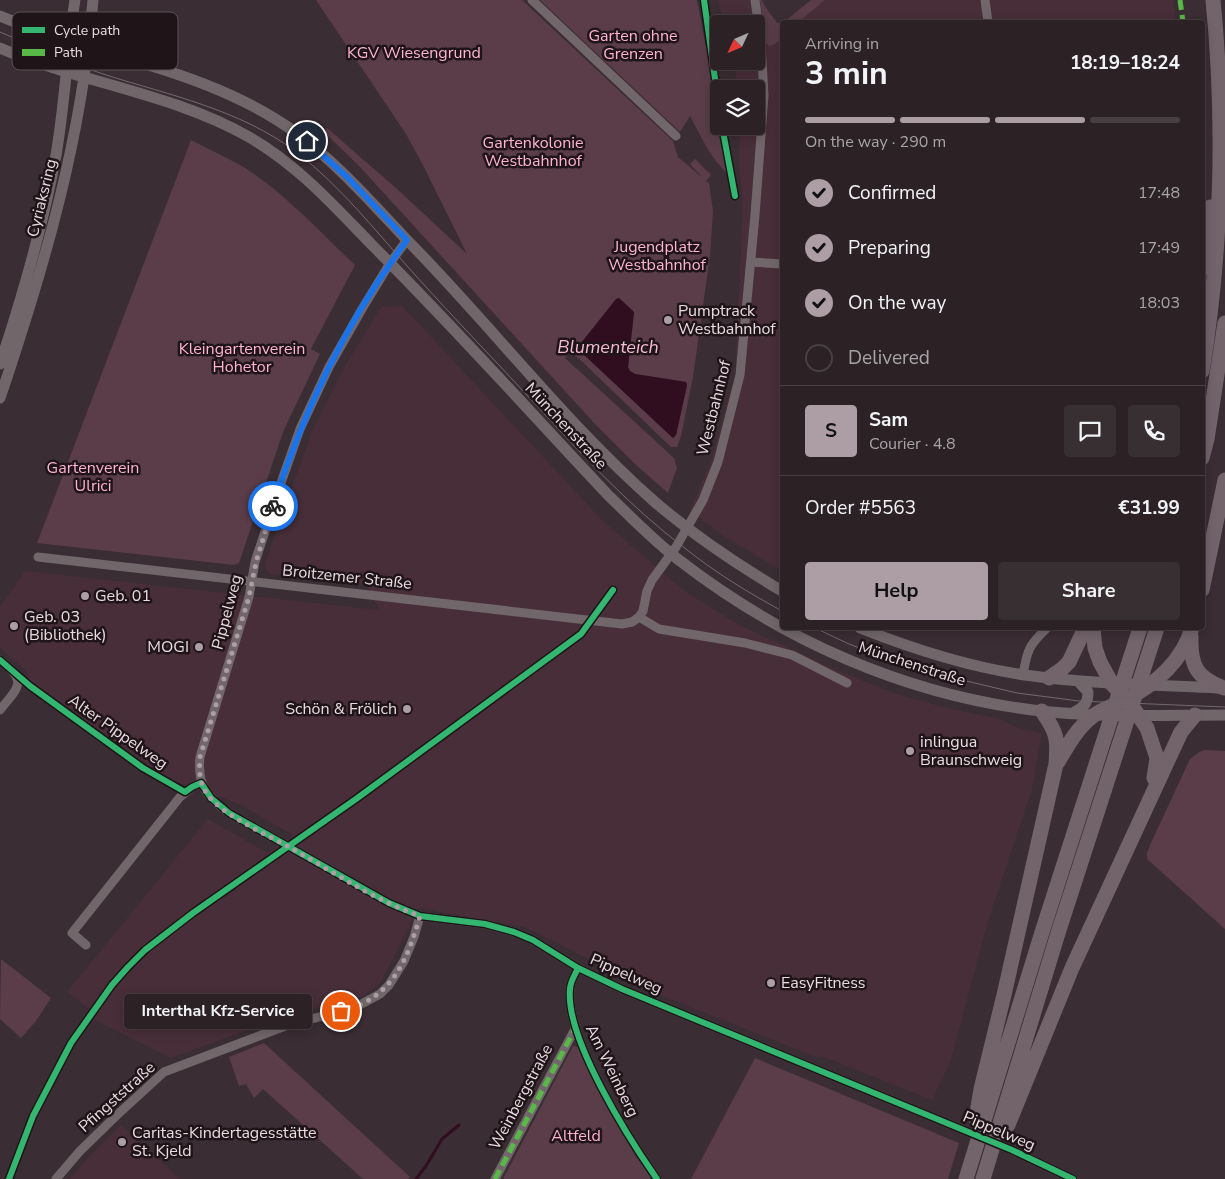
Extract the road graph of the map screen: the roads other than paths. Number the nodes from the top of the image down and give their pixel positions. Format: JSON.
{"nodes":[{"id":1,"x":532,"y":0,"type":"edge"},
{"id":2,"x":755,"y":0,"type":"edge"},
{"id":3,"x":985,"y":0,"type":"edge"},
{"id":4,"x":1213,"y":0,"type":"edge"},
{"id":5,"x":0,"y":16,"type":"edge"},
{"id":6,"x":12,"y":20,"type":"edge"},
{"id":7,"x":988,"y":20,"type":"edge"},
{"id":8,"x":0,"y":48,"type":"edge"},
{"id":9,"x":12,"y":53,"type":"edge"},
{"id":10,"x":60,"y":70,"type":"edge"},
{"id":11,"x":84,"y":70,"type":"edge"},
{"id":12,"x":160,"y":70,"type":"edge"},
{"id":13,"x":66,"y":72,"type":"junction"},
{"id":14,"x":83,"y":78,"type":"junction"},
{"id":15,"x":1220,"y":106,"type":"junction"},
{"id":16,"x":676,"y":136,"type":"dead end"},
{"id":17,"x":407,"y":240,"type":"junction"},
{"id":18,"x":1205,"y":256,"type":"edge"},
{"id":19,"x":751,"y":262,"type":"junction"},
{"id":20,"x":390,"y":263,"type":"junction"},
{"id":21,"x":780,"y":264,"type":"edge"},
{"id":22,"x":1225,"y":323,"type":"edge"},
{"id":23,"x":1205,"y":349,"type":"edge"},
{"id":24,"x":0,"y":364,"type":"edge"},
{"id":25,"x":0,"y":398,"type":"edge"},
{"id":26,"x":1205,"y":447,"type":"edge"},
{"id":27,"x":1225,"y":480,"type":"edge"},
{"id":28,"x":38,"y":557,"type":"dead end"},
{"id":29,"x":1205,"y":576,"type":"edge"},
{"id":30,"x":253,"y":582,"type":"junction"},
{"id":31,"x":780,"y":590,"type":"edge"},
{"id":32,"x":636,"y":619,"type":"junction"},
{"id":33,"x":780,"y":626,"type":"edge"},
{"id":34,"x":787,"y":630,"type":"edge"},
{"id":35,"x":866,"y":630,"type":"edge"},
{"id":36,"x":1045,"y":630,"type":"edge"},
{"id":37,"x":1085,"y":630,"type":"edge"},
{"id":38,"x":1093,"y":630,"type":"edge"},
{"id":39,"x":1139,"y":630,"type":"edge"},
{"id":40,"x":1156,"y":630,"type":"edge"},
{"id":41,"x":1192,"y":630,"type":"edge"},
{"id":42,"x":0,"y":660,"type":"edge"},
{"id":43,"x":1023,"y":675,"type":"junction"},
{"id":44,"x":1049,"y":678,"type":"junction"},
{"id":45,"x":1078,"y":681,"type":"junction"},
{"id":46,"x":847,"y":683,"type":"dead end"},
{"id":47,"x":1112,"y":684,"type":"junction"},
{"id":48,"x":1151,"y":685,"type":"junction"},
{"id":49,"x":1224,"y":688,"type":"edge"},
{"id":50,"x":1127,"y":699,"type":"junction"},
{"id":51,"x":0,"y":710,"type":"edge"},
{"id":52,"x":1042,"y":711,"type":"junction"},
{"id":53,"x":1073,"y":714,"type":"junction"},
{"id":54,"x":1094,"y":715,"type":"junction"},
{"id":55,"x":1139,"y":715,"type":"junction"},
{"id":56,"x":1195,"y":715,"type":"junction"},
{"id":57,"x":1225,"y":715,"type":"edge"},
{"id":58,"x":1056,"y":764,"type":"junction"},
{"id":59,"x":201,"y":783,"type":"junction"},
{"id":60,"x":1153,"y":789,"type":"junction"},
{"id":61,"x":420,"y":916,"type":"junction"},
{"id":62,"x":86,"y":945,"type":"dead end"},
{"id":63,"x":578,"y":968,"type":"junction"},
{"id":64,"x":576,"y":1029,"type":"junction"},
{"id":65,"x":986,"y":1091,"type":"junction"},
{"id":66,"x":1013,"y":1099,"type":"junction"},
{"id":67,"x":56,"y":1179,"type":"edge"},
{"id":68,"x":495,"y":1179,"type":"edge"},
{"id":69,"x":657,"y":1179,"type":"edge"},
{"id":70,"x":966,"y":1179,"type":"edge"},
{"id":71,"x":984,"y":1179,"type":"edge"},
{"id":72,"x":1073,"y":1179,"type":"edge"}],
"edges":[{"from":1,"to":16,"type":"street"},
{"from":2,"to":19,"type":"street","name":"Westbahnhof"},
{"from":3,"to":7,"type":"street"},
{"from":4,"to":15,"type":"highway"},
{"from":5,"to":6,"type":"main road","name":"Münchenstraße"},
{"from":8,"to":9,"type":"main road","name":"Münchenstraße"},
{"from":10,"to":13,"type":"main road","name":"Münchenstraße"},
{"from":11,"to":14,"type":"main road","name":"Cyriaksring"},
{"from":12,"to":17,"type":"main road","name":"Münchenstraße"},
{"from":13,"to":14,"type":"main road","name":"Münchenstraße"},
{"from":13,"to":24,"type":"main road","name":"Cyriaksring"},
{"from":14,"to":20,"type":"main road","name":"Münchenstraße"},
{"from":14,"to":25,"type":"main road","name":"Cyriaksring"},
{"from":15,"to":18,"type":"highway"},
{"from":15,"to":23,"type":"highway"},
{"from":17,"to":20,"type":"street","name":"Pippelweg"},
{"from":17,"to":31,"type":"main road","name":"Münchenstraße"},
{"from":19,"to":21,"type":"street"},
{"from":19,"to":32,"type":"street","name":"Westbahnhof"},
{"from":20,"to":30,"type":"street","name":"Pippelweg"},
{"from":20,"to":33,"type":"main road","name":"Münchenstraße"},
{"from":22,"to":26,"type":"highway"},
{"from":27,"to":29,"type":"highway"},
{"from":28,"to":30,"type":"street","name":"Broitzemer Straße"},
{"from":30,"to":32,"type":"street","name":"Broitzemer Straße"},
{"from":30,"to":59,"type":"street","name":"Pippelweg"},
{"from":32,"to":46,"type":"street"},
{"from":34,"to":52,"type":"main road","name":"Münchenstraße"},
{"from":35,"to":43,"type":"main road","name":"Münchenstraße"},
{"from":36,"to":43,"type":"street"},
{"from":37,"to":44,"type":"highway"},
{"from":38,"to":47,"type":"highway"},
{"from":39,"to":65,"type":"highway"},
{"from":40,"to":66,"type":"highway"},
{"from":41,"to":48,"type":"highway"},
{"from":41,"to":49,"type":"highway"},
{"from":42,"to":51,"type":"street"},
{"from":43,"to":44,"type":"main road","name":"Münchenstraße"},
{"from":44,"to":45,"type":"main road","name":"Münchenstraße"},
{"from":45,"to":47,"type":"main road","name":"Münchenstraße"},
{"from":45,"to":53,"type":"main road"},
{"from":47,"to":48,"type":"main road","name":"Münchenstraße"},
{"from":47,"to":50,"type":"highway"},
{"from":48,"to":49,"type":"main road","name":"Münchenstraße"},
{"from":48,"to":50,"type":"highway"},
{"from":50,"to":54,"type":"highway"},
{"from":50,"to":55,"type":"highway"},
{"from":52,"to":53,"type":"main road","name":"Münchenstraße"},
{"from":52,"to":58,"type":"highway"},
{"from":53,"to":54,"type":"main road","name":"Münchenstraße"},
{"from":54,"to":55,"type":"main road","name":"Münchenstraße"},
{"from":54,"to":58,"type":"highway"},
{"from":55,"to":56,"type":"main road","name":"Münchenstraße"},
{"from":55,"to":60,"type":"highway"},
{"from":56,"to":57,"type":"main road","name":"Münchenstraße"},
{"from":56,"to":60,"type":"highway"},
{"from":58,"to":65,"type":"highway"},
{"from":59,"to":61,"type":"street","name":"Pippelweg"},
{"from":59,"to":62,"type":"street"},
{"from":60,"to":66,"type":"highway"},
{"from":61,"to":63,"type":"street","name":"Pippelweg"},
{"from":61,"to":67,"type":"street","name":"Pfingststraße"},
{"from":63,"to":64,"type":"street","name":"Am Weinberg"},
{"from":63,"to":72,"type":"street","name":"Pippelweg"},
{"from":64,"to":68,"type":"street","name":"Weinbergstraße"},
{"from":64,"to":69,"type":"street","name":"Am Weinberg"},
{"from":65,"to":70,"type":"highway"},
{"from":66,"to":71,"type":"highway"}]}
